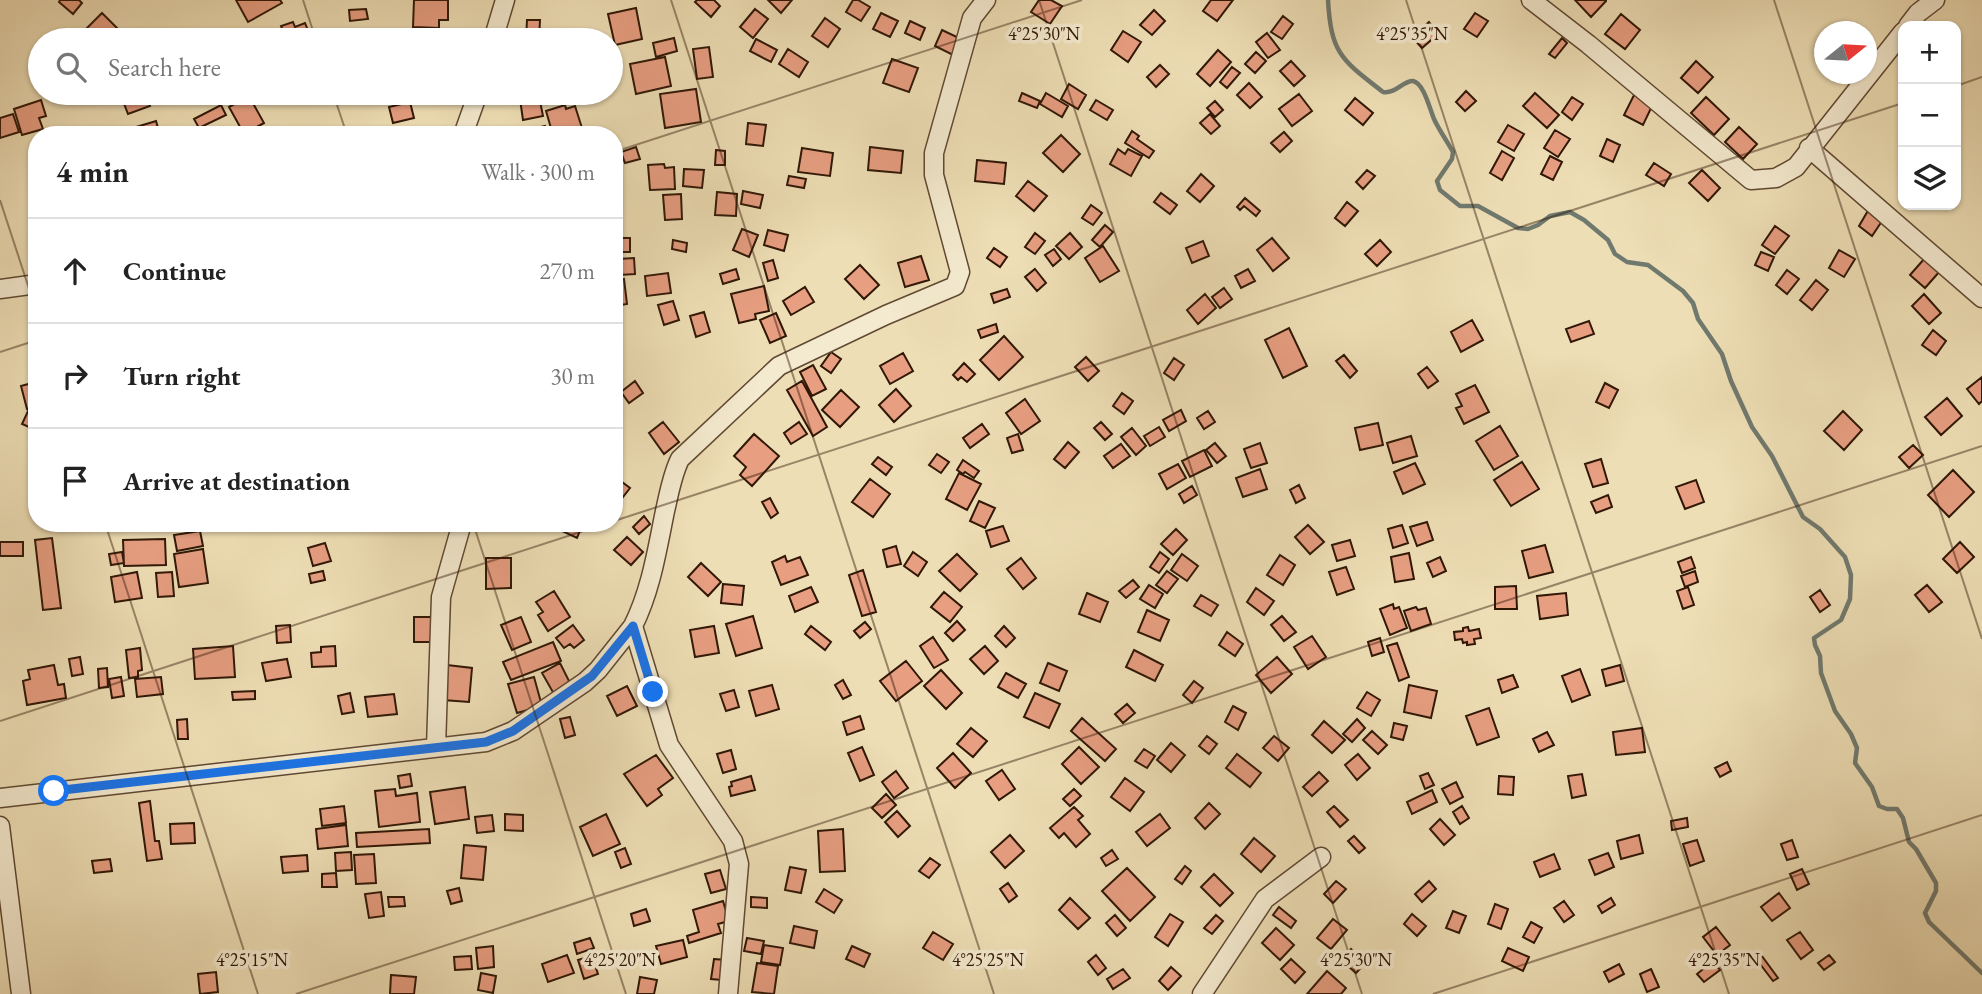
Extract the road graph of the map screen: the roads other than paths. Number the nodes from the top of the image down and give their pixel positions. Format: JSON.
{"nodes":[{"id":1,"x":505,"y":0,"type":"edge"},
{"id":2,"x":986,"y":0,"type":"edge"},
{"id":3,"x":1531,"y":0,"type":"edge"},
{"id":4,"x":1935,"y":0,"type":"edge"},
{"id":5,"x":1912,"y":21,"type":"edge"},
{"id":6,"x":497,"y":28,"type":"edge"},
{"id":7,"x":1898,"y":40,"type":"edge"},
{"id":8,"x":474,"y":105,"type":"edge"},
{"id":9,"x":466,"y":126,"type":"edge"},
{"id":10,"x":1809,"y":148,"type":"junction"},
{"id":11,"x":28,"y":285,"type":"edge"},
{"id":12,"x":0,"y":289,"type":"edge"},
{"id":13,"x":1982,"y":298,"type":"edge"},
{"id":14,"x":459,"y":532,"type":"edge"},
{"id":15,"x":633,"y":626,"type":"junction"},
{"id":16,"x":436,"y":747,"type":"junction"},
{"id":17,"x":0,"y":798,"type":"edge"},
{"id":18,"x":0,"y":825,"type":"edge"},
{"id":19,"x":1321,"y":857,"type":"dead end"},
{"id":20,"x":21,"y":994,"type":"edge"},
{"id":21,"x":728,"y":994,"type":"edge"},
{"id":22,"x":1202,"y":994,"type":"edge"}],
"edges":[{"from":1,"to":6,"type":"street"},
{"from":2,"to":15,"type":"street"},
{"from":3,"to":10,"type":"street"},
{"from":4,"to":5,"type":"street"},
{"from":7,"to":10,"type":"street"},
{"from":8,"to":9,"type":"street"},
{"from":10,"to":13,"type":"street"},
{"from":11,"to":12,"type":"street"},
{"from":14,"to":16,"type":"street"},
{"from":15,"to":16,"type":"street"},
{"from":15,"to":21,"type":"street"},
{"from":16,"to":17,"type":"street"},
{"from":18,"to":20,"type":"street"},
{"from":19,"to":22,"type":"street"}]}
